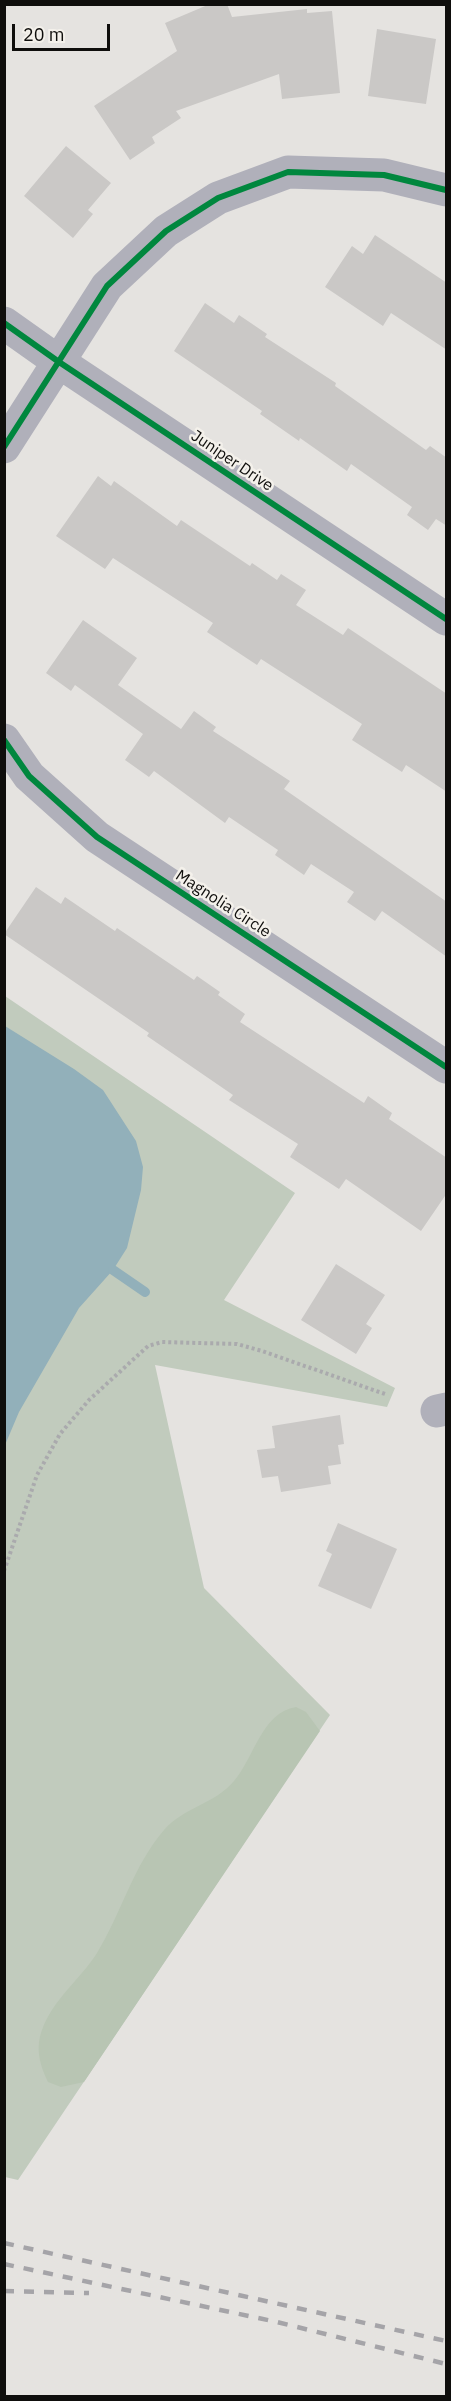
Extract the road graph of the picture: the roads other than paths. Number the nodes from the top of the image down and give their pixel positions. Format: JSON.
{"nodes":[{"id":1,"x":447,"y":190,"type":"edge"},
{"id":2,"x":4,"y":323,"type":"edge"},
{"id":3,"x":59,"y":362,"type":"junction"},
{"id":4,"x":4,"y":447,"type":"edge"},
{"id":5,"x":447,"y":620,"type":"edge"},
{"id":6,"x":4,"y":740,"type":"edge"},
{"id":7,"x":447,"y":1067,"type":"edge"}],
"edges":[{"from":1,"to":3,"type":"street"},
{"from":2,"to":3,"type":"street","name":"Juniper Drive"},
{"from":3,"to":4,"type":"street"},
{"from":3,"to":5,"type":"street","name":"Juniper Drive"},
{"from":6,"to":7,"type":"street","name":"Magnolia Circle"}]}
